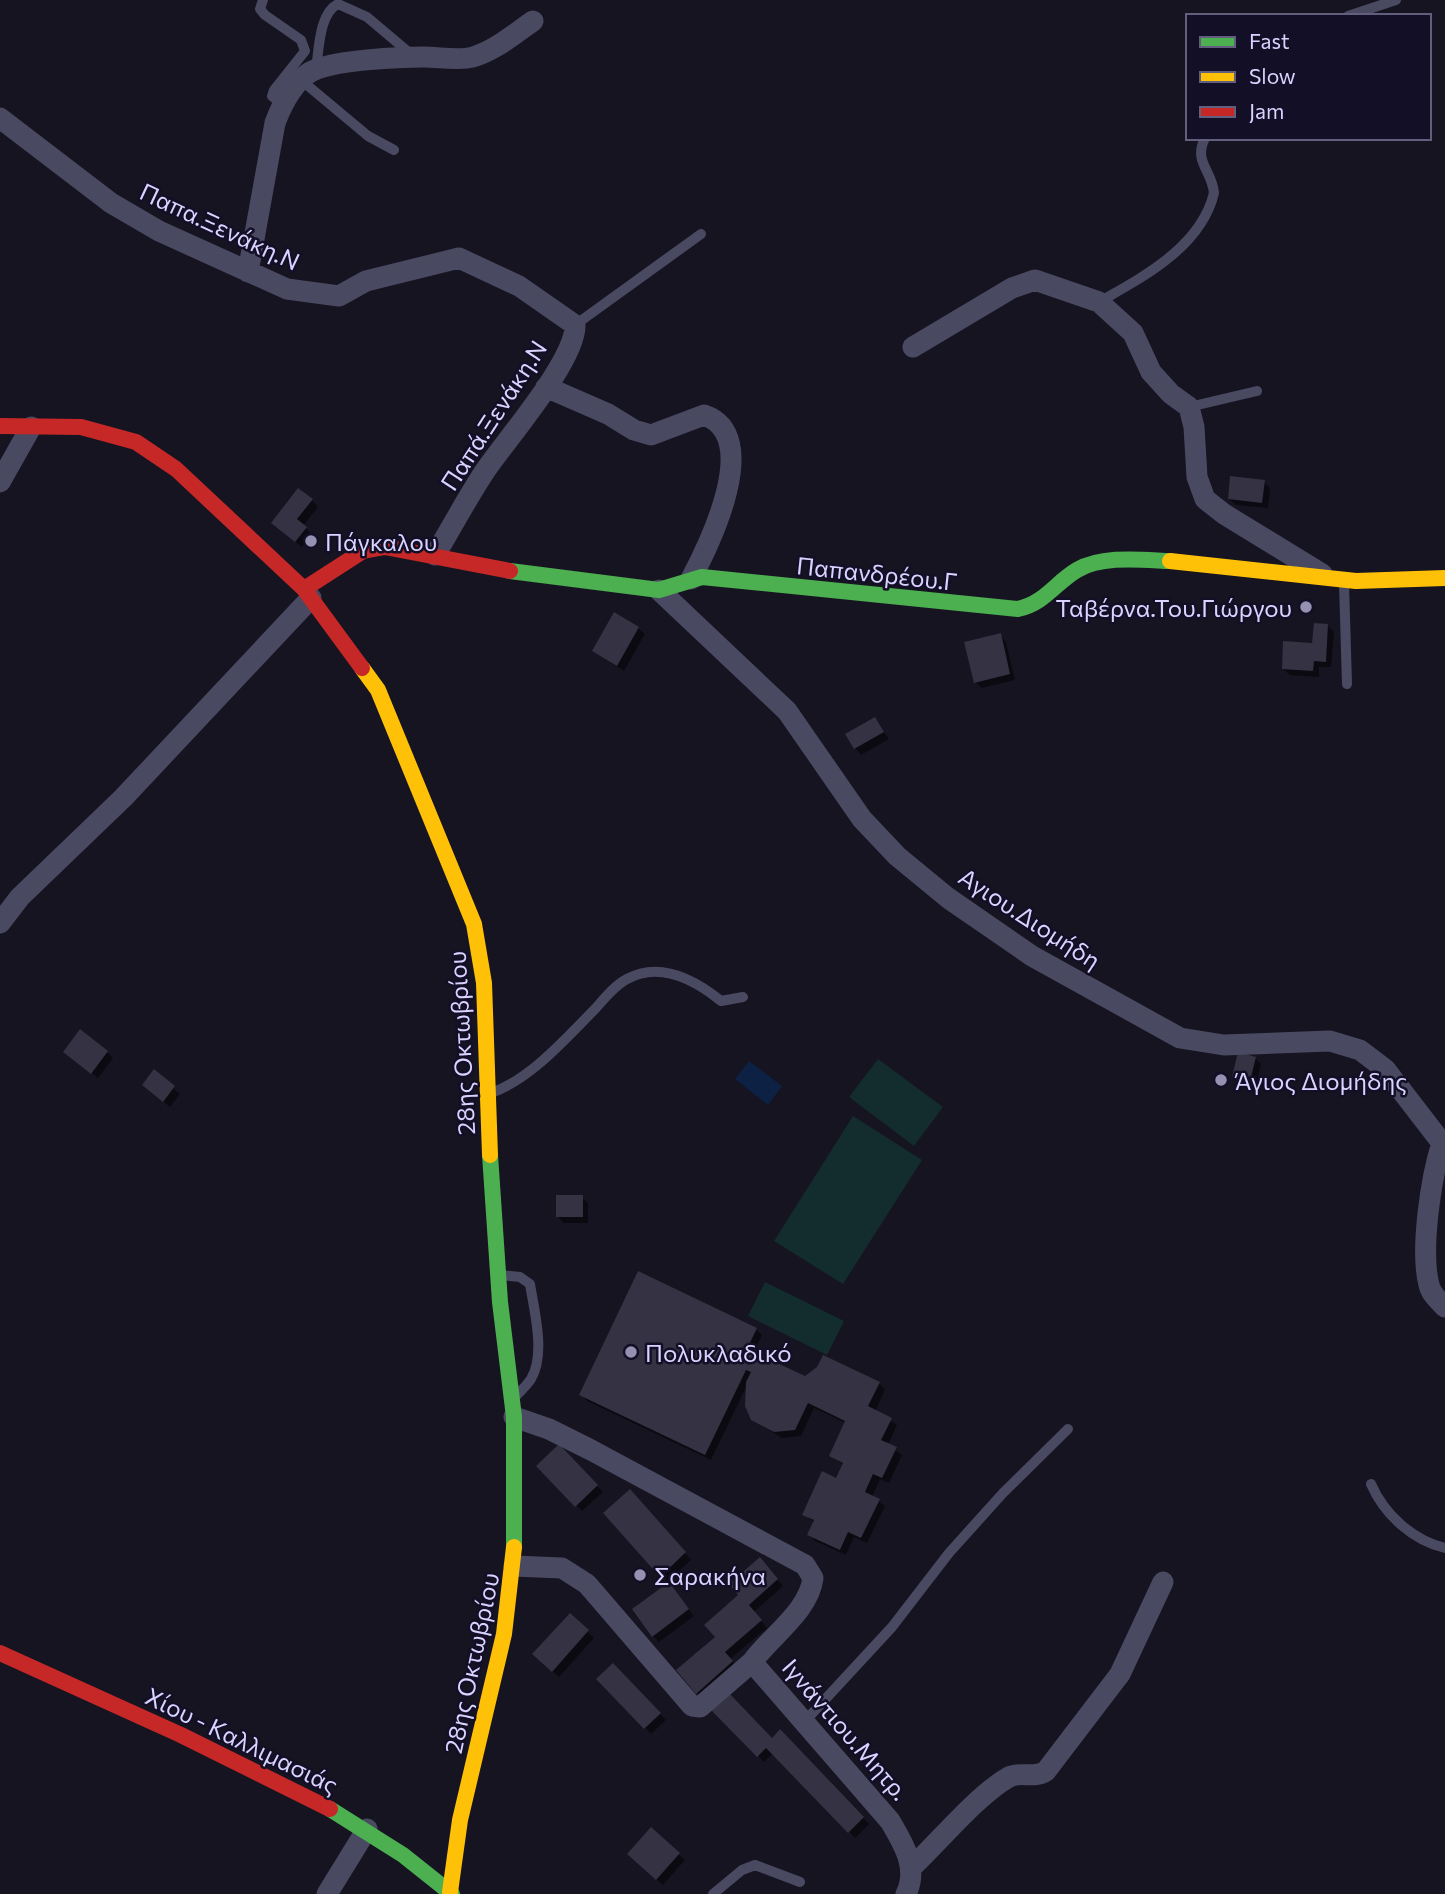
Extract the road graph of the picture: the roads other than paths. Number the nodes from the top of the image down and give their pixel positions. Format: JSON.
{"nodes":[{"id":1,"x":263,"y":0,"type":"edge"},
{"id":2,"x":1396,"y":0,"type":"edge"},
{"id":3,"x":1354,"y":14,"type":"edge"},
{"id":4,"x":533,"y":21,"type":"dead end"},
{"id":5,"x":414,"y":57,"type":"junction"},
{"id":6,"x":308,"y":75,"type":"junction"},
{"id":7,"x":282,"y":104,"type":"junction"},
{"id":8,"x":0,"y":118,"type":"edge"},
{"id":9,"x":1204,"y":140,"type":"edge"},
{"id":10,"x":394,"y":150,"type":"dead end"},
{"id":11,"x":701,"y":234,"type":"dead end"},
{"id":12,"x":248,"y":272,"type":"junction"},
{"id":13,"x":519,"y":286,"type":"joint"},
{"id":14,"x":1099,"y":302,"type":"junction"},
{"id":15,"x":575,"y":325,"type":"junction"},
{"id":16,"x":913,"y":347,"type":"dead end"},
{"id":17,"x":546,"y":387,"type":"junction"},
{"id":18,"x":1257,"y":391,"type":"dead end"},
{"id":19,"x":1189,"y":407,"type":"junction"},
{"id":20,"x":0,"y":426,"type":"edge"},
{"id":21,"x":31,"y":427,"type":"junction"},
{"id":22,"x":0,"y":482,"type":"edge"},
{"id":23,"x":435,"y":555,"type":"junction"},
{"id":24,"x":1445,"y":578,"type":"edge"},
{"id":25,"x":691,"y":579,"type":"junction"},
{"id":26,"x":1335,"y":579,"type":"junction"},
{"id":27,"x":659,"y":590,"type":"junction"},
{"id":28,"x":308,"y":594,"type":"junction"},
{"id":29,"x":1347,"y":684,"type":"dead end"},
{"id":30,"x":0,"y":923,"type":"edge"},
{"id":31,"x":743,"y":997,"type":"dead end"},
{"id":32,"x":488,"y":1094,"type":"junction"},
{"id":33,"x":1443,"y":1145,"type":"edge"},
{"id":34,"x":498,"y":1274,"type":"junction"},
{"id":35,"x":1445,"y":1307,"type":"edge"},
{"id":36,"x":513,"y":1409,"type":"junction"},
{"id":37,"x":1068,"y":1429,"type":"dead end"},
{"id":38,"x":1371,"y":1484,"type":"dead end"},
{"id":39,"x":1445,"y":1548,"type":"edge"},
{"id":40,"x":514,"y":1566,"type":"junction"},
{"id":41,"x":1163,"y":1582,"type":"dead end"},
{"id":42,"x":0,"y":1653,"type":"edge"},
{"id":43,"x":752,"y":1661,"type":"junction"},
{"id":44,"x":806,"y":1720,"type":"junction"},
{"id":45,"x":367,"y":1829,"type":"junction"},
{"id":46,"x":911,"y":1868,"type":"junction"},
{"id":47,"x":800,"y":1882,"type":"dead end"},
{"id":48,"x":441,"y":1890,"type":"edge"},
{"id":49,"x":327,"y":1894,"type":"edge"},
{"id":50,"x":713,"y":1894,"type":"edge"},
{"id":51,"x":906,"y":1894,"type":"edge"}],
"edges":[{"from":1,"to":7,"type":"lane"},
{"from":2,"to":3,"type":"lane"},
{"from":4,"to":5,"type":"street"},
{"from":5,"to":6,"type":"street"},
{"from":5,"to":6,"type":"lane"},
{"from":6,"to":7,"type":"street"},
{"from":6,"to":10,"type":"lane"},
{"from":7,"to":12,"type":"street"},
{"from":8,"to":12,"type":"street","name":"Παπα.Ξενάκη.Ν"},
{"from":9,"to":14,"type":"lane"},
{"from":11,"to":15,"type":"lane"},
{"from":12,"to":13,"type":"street","name":"Παπα.Ξενάκη.Ν"},
{"from":13,"to":15,"type":"street","name":"Παπά.Ξενάκη.Ν"},
{"from":14,"to":16,"type":"street"},
{"from":14,"to":19,"type":"street"},
{"from":15,"to":17,"type":"street","name":"Παπά.Ξενάκη.Ν"},
{"from":17,"to":23,"type":"street","name":"Παπά.Ξενάκη.Ν"},
{"from":17,"to":25,"type":"street"},
{"from":18,"to":19,"type":"lane"},
{"from":19,"to":26,"type":"street"},
{"from":20,"to":21,"type":"main road","name":"28ης Οκτωβρίου"},
{"from":21,"to":22,"type":"street"},
{"from":21,"to":28,"type":"main road","name":"28ης Οκτωβρίου"},
{"from":23,"to":27,"type":"main road","name":"Παπανδρέου.Γ"},
{"from":23,"to":28,"type":"main road","name":"Παπανδρέου.Γ"},
{"from":24,"to":26,"type":"main road","name":"Παπανδρέου.Γ"},
{"from":25,"to":26,"type":"main road","name":"Παπανδρέου.Γ"},
{"from":25,"to":27,"type":"main road","name":"Παπανδρέου.Γ"},
{"from":26,"to":29,"type":"lane"},
{"from":27,"to":33,"type":"street","name":"Αγιου.Διομήδη"},
{"from":28,"to":30,"type":"street"},
{"from":28,"to":32,"type":"main road","name":"28ης Οκτωβρίου"},
{"from":31,"to":32,"type":"lane"},
{"from":32,"to":34,"type":"main road","name":"28ης Οκτωβρίου"},
{"from":33,"to":35,"type":"street"},
{"from":34,"to":36,"type":"main road","name":"28ης Οκτωβρίου"},
{"from":34,"to":36,"type":"lane"},
{"from":36,"to":40,"type":"main road","name":"28ης Οκτωβρίου"},
{"from":36,"to":43,"type":"street"},
{"from":37,"to":44,"type":"lane"},
{"from":38,"to":39,"type":"lane"},
{"from":40,"to":43,"type":"street","name":"Ιγνάντιου.Μητρ."},
{"from":40,"to":48,"type":"main road","name":"28ης Οκτωβρίου"},
{"from":41,"to":46,"type":"street"},
{"from":42,"to":45,"type":"main road","name":"Χίου - Καλλιμασιάς"},
{"from":43,"to":44,"type":"street","name":"Ιγνάντιου.Μητρ."},
{"from":44,"to":46,"type":"street","name":"Ιγνάντιου.Μητρ."},
{"from":45,"to":48,"type":"main road","name":"Χίου - Καλλιμασιάς"},
{"from":45,"to":49,"type":"street"},
{"from":46,"to":51,"type":"street"},
{"from":47,"to":50,"type":"lane"}]}
